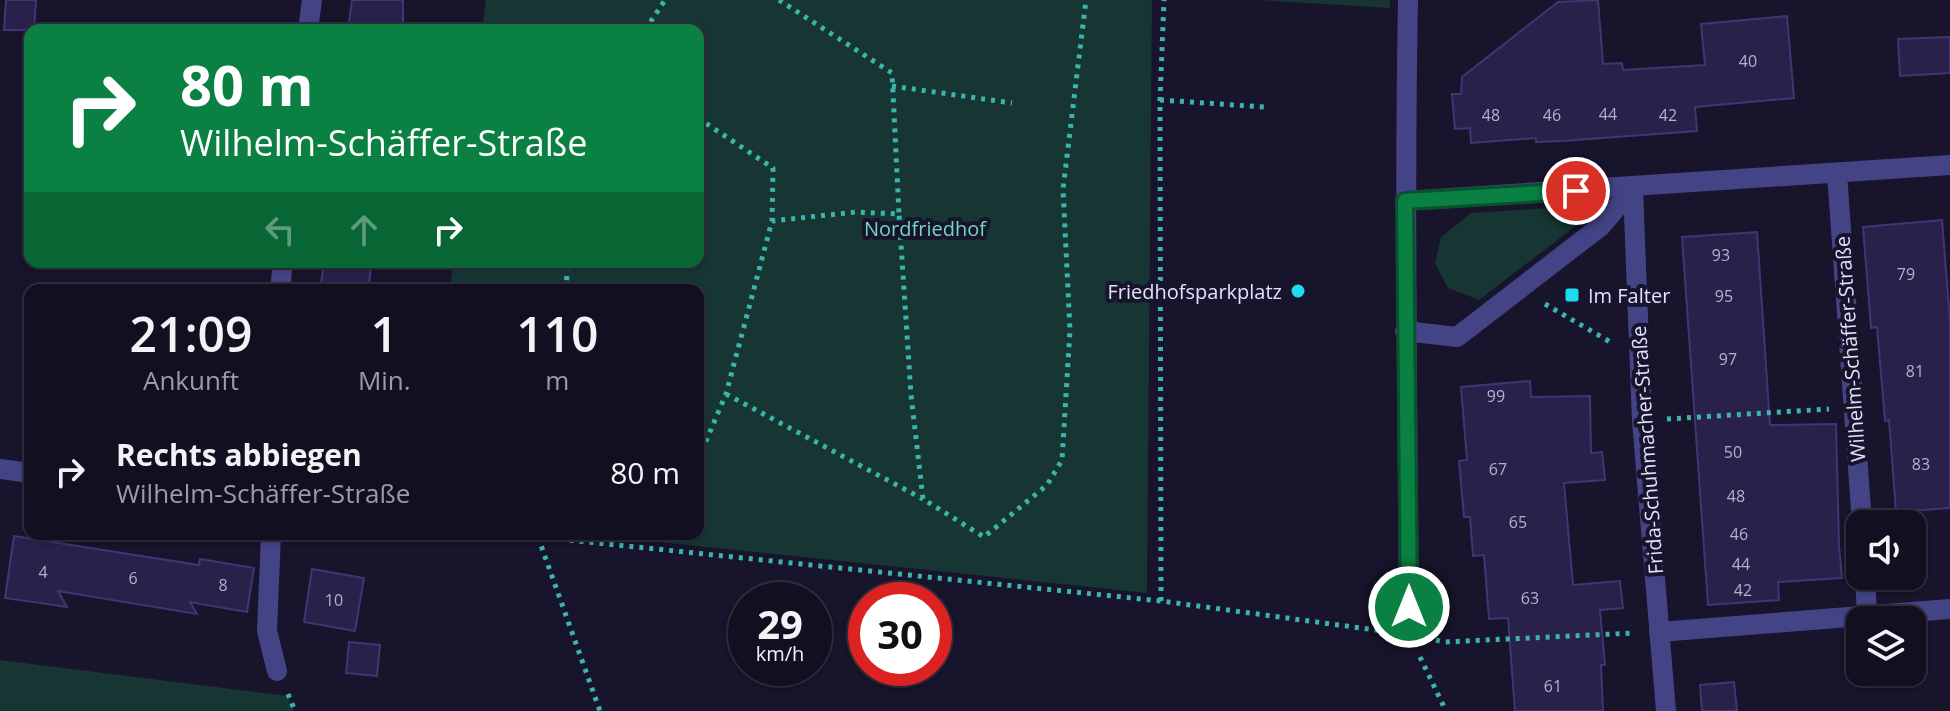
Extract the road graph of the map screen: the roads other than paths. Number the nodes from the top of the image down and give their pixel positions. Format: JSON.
{"nodes":[{"id":1,"x":312,"y":0,"type":"edge"},
{"id":2,"x":1408,"y":0,"type":"edge"},
{"id":3,"x":309,"y":24,"type":"edge"},
{"id":4,"x":1950,"y":165,"type":"edge"},
{"id":5,"x":1837,"y":173,"type":"junction"},
{"id":6,"x":1633,"y":188,"type":"junction"},
{"id":7,"x":1405,"y":201,"type":"junction"},
{"id":8,"x":1405,"y":331,"type":"junction"},
{"id":9,"x":0,"y":469,"type":"edge"},
{"id":10,"x":24,"y":472,"type":"edge"},
{"id":11,"x":1861,"y":510,"type":"edge"},
{"id":12,"x":271,"y":540,"type":"edge"},
{"id":13,"x":1950,"y":609,"type":"edge"},
{"id":14,"x":1926,"y":611,"type":"edge"},
{"id":15,"x":1846,"y":617,"type":"edge"},
{"id":16,"x":1659,"y":632,"type":"junction"},
{"id":17,"x":1409,"y":635,"type":"road end"},
{"id":18,"x":277,"y":671,"type":"dead end"},
{"id":19,"x":1666,"y":711,"type":"edge"}],
"edges":[{"from":1,"to":3,"type":"street"},
{"from":2,"to":7,"type":"street"},
{"from":4,"to":5,"type":"street"},
{"from":5,"to":6,"type":"street"},
{"from":5,"to":11,"type":"street","name":"Wilhelm-Schäffer-Straße"},
{"from":6,"to":7,"type":"street"},
{"from":6,"to":8,"type":"street"},
{"from":6,"to":16,"type":"street","name":"Frida-Schuhmacher-Straße"},
{"from":7,"to":8,"type":"street"},
{"from":8,"to":17,"type":"street"},
{"from":9,"to":10,"type":"street"},
{"from":12,"to":18,"type":"street"},
{"from":13,"to":14,"type":"street"},
{"from":15,"to":16,"type":"street"},
{"from":16,"to":19,"type":"street","name":"Frida-Schuhmacher-Straße"}]}
